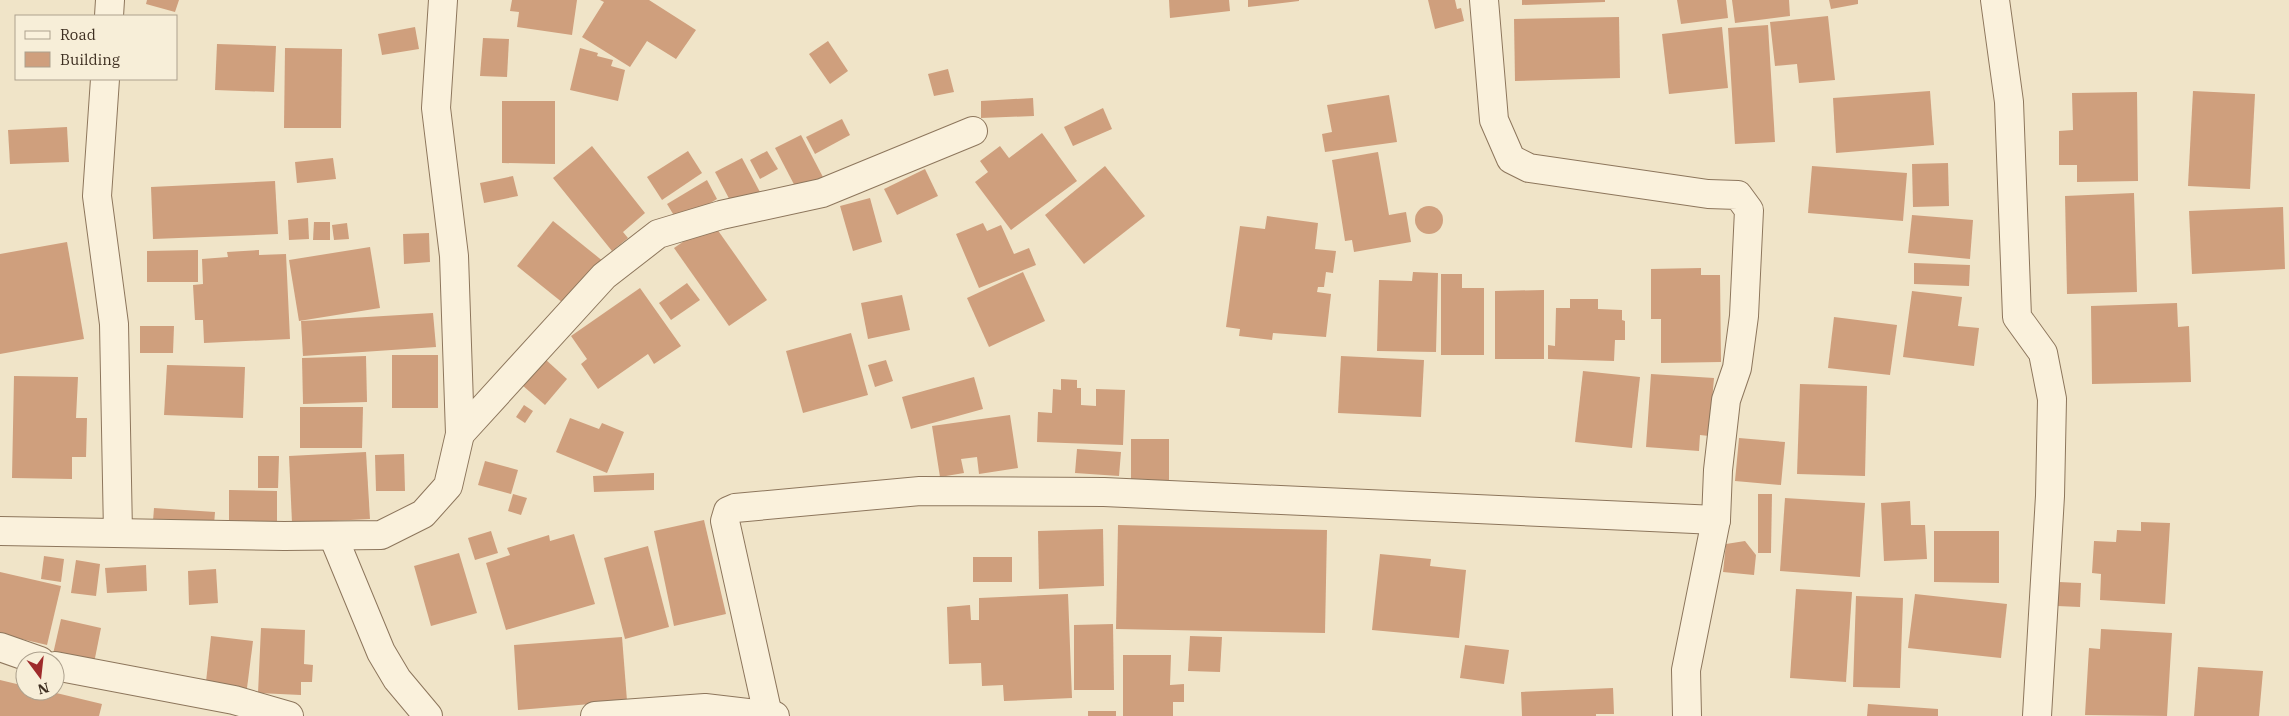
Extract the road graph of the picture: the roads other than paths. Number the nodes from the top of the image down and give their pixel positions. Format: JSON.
{"nodes":[{"id":1,"x":110,"y":0,"type":"edge"},
{"id":2,"x":443,"y":0,"type":"edge"},
{"id":3,"x":1484,"y":0,"type":"edge"},
{"id":4,"x":1995,"y":0,"type":"edge"},
{"id":5,"x":109,"y":15,"type":"edge"},
{"id":6,"x":105,"y":80,"type":"edge"},
{"id":7,"x":973,"y":131,"type":"dead end"},
{"id":8,"x":460,"y":434,"type":"junction"},
{"id":9,"x":1716,"y":520,"type":"junction"},
{"id":10,"x":0,"y":531,"type":"edge"},
{"id":11,"x":118,"y":533,"type":"junction"},
{"id":12,"x":333,"y":536,"type":"junction"},
{"id":13,"x":0,"y":647,"type":"edge"},
{"id":14,"x":15,"y":652,"type":"edge"},
{"id":15,"x":65,"y":668,"type":"edge"},
{"id":16,"x":705,"y":712,"type":"edge"},
{"id":17,"x":772,"y":715,"type":"edge"},
{"id":18,"x":289,"y":716,"type":"edge"},
{"id":19,"x":428,"y":716,"type":"edge"},
{"id":20,"x":595,"y":716,"type":"edge"},
{"id":21,"x":1687,"y":716,"type":"edge"},
{"id":22,"x":2037,"y":716,"type":"edge"}],
"edges":[{"from":1,"to":5,"type":"street"},
{"from":2,"to":8,"type":"street"},
{"from":3,"to":9,"type":"street"},
{"from":4,"to":22,"type":"street"},
{"from":6,"to":11,"type":"street"},
{"from":7,"to":8,"type":"street"},
{"from":8,"to":12,"type":"street"},
{"from":9,"to":17,"type":"street"},
{"from":9,"to":21,"type":"street"},
{"from":10,"to":11,"type":"street"},
{"from":11,"to":12,"type":"street"},
{"from":12,"to":19,"type":"street"},
{"from":13,"to":14,"type":"street"},
{"from":15,"to":18,"type":"street"},
{"from":16,"to":17,"type":"street"},
{"from":16,"to":20,"type":"street"}]}
